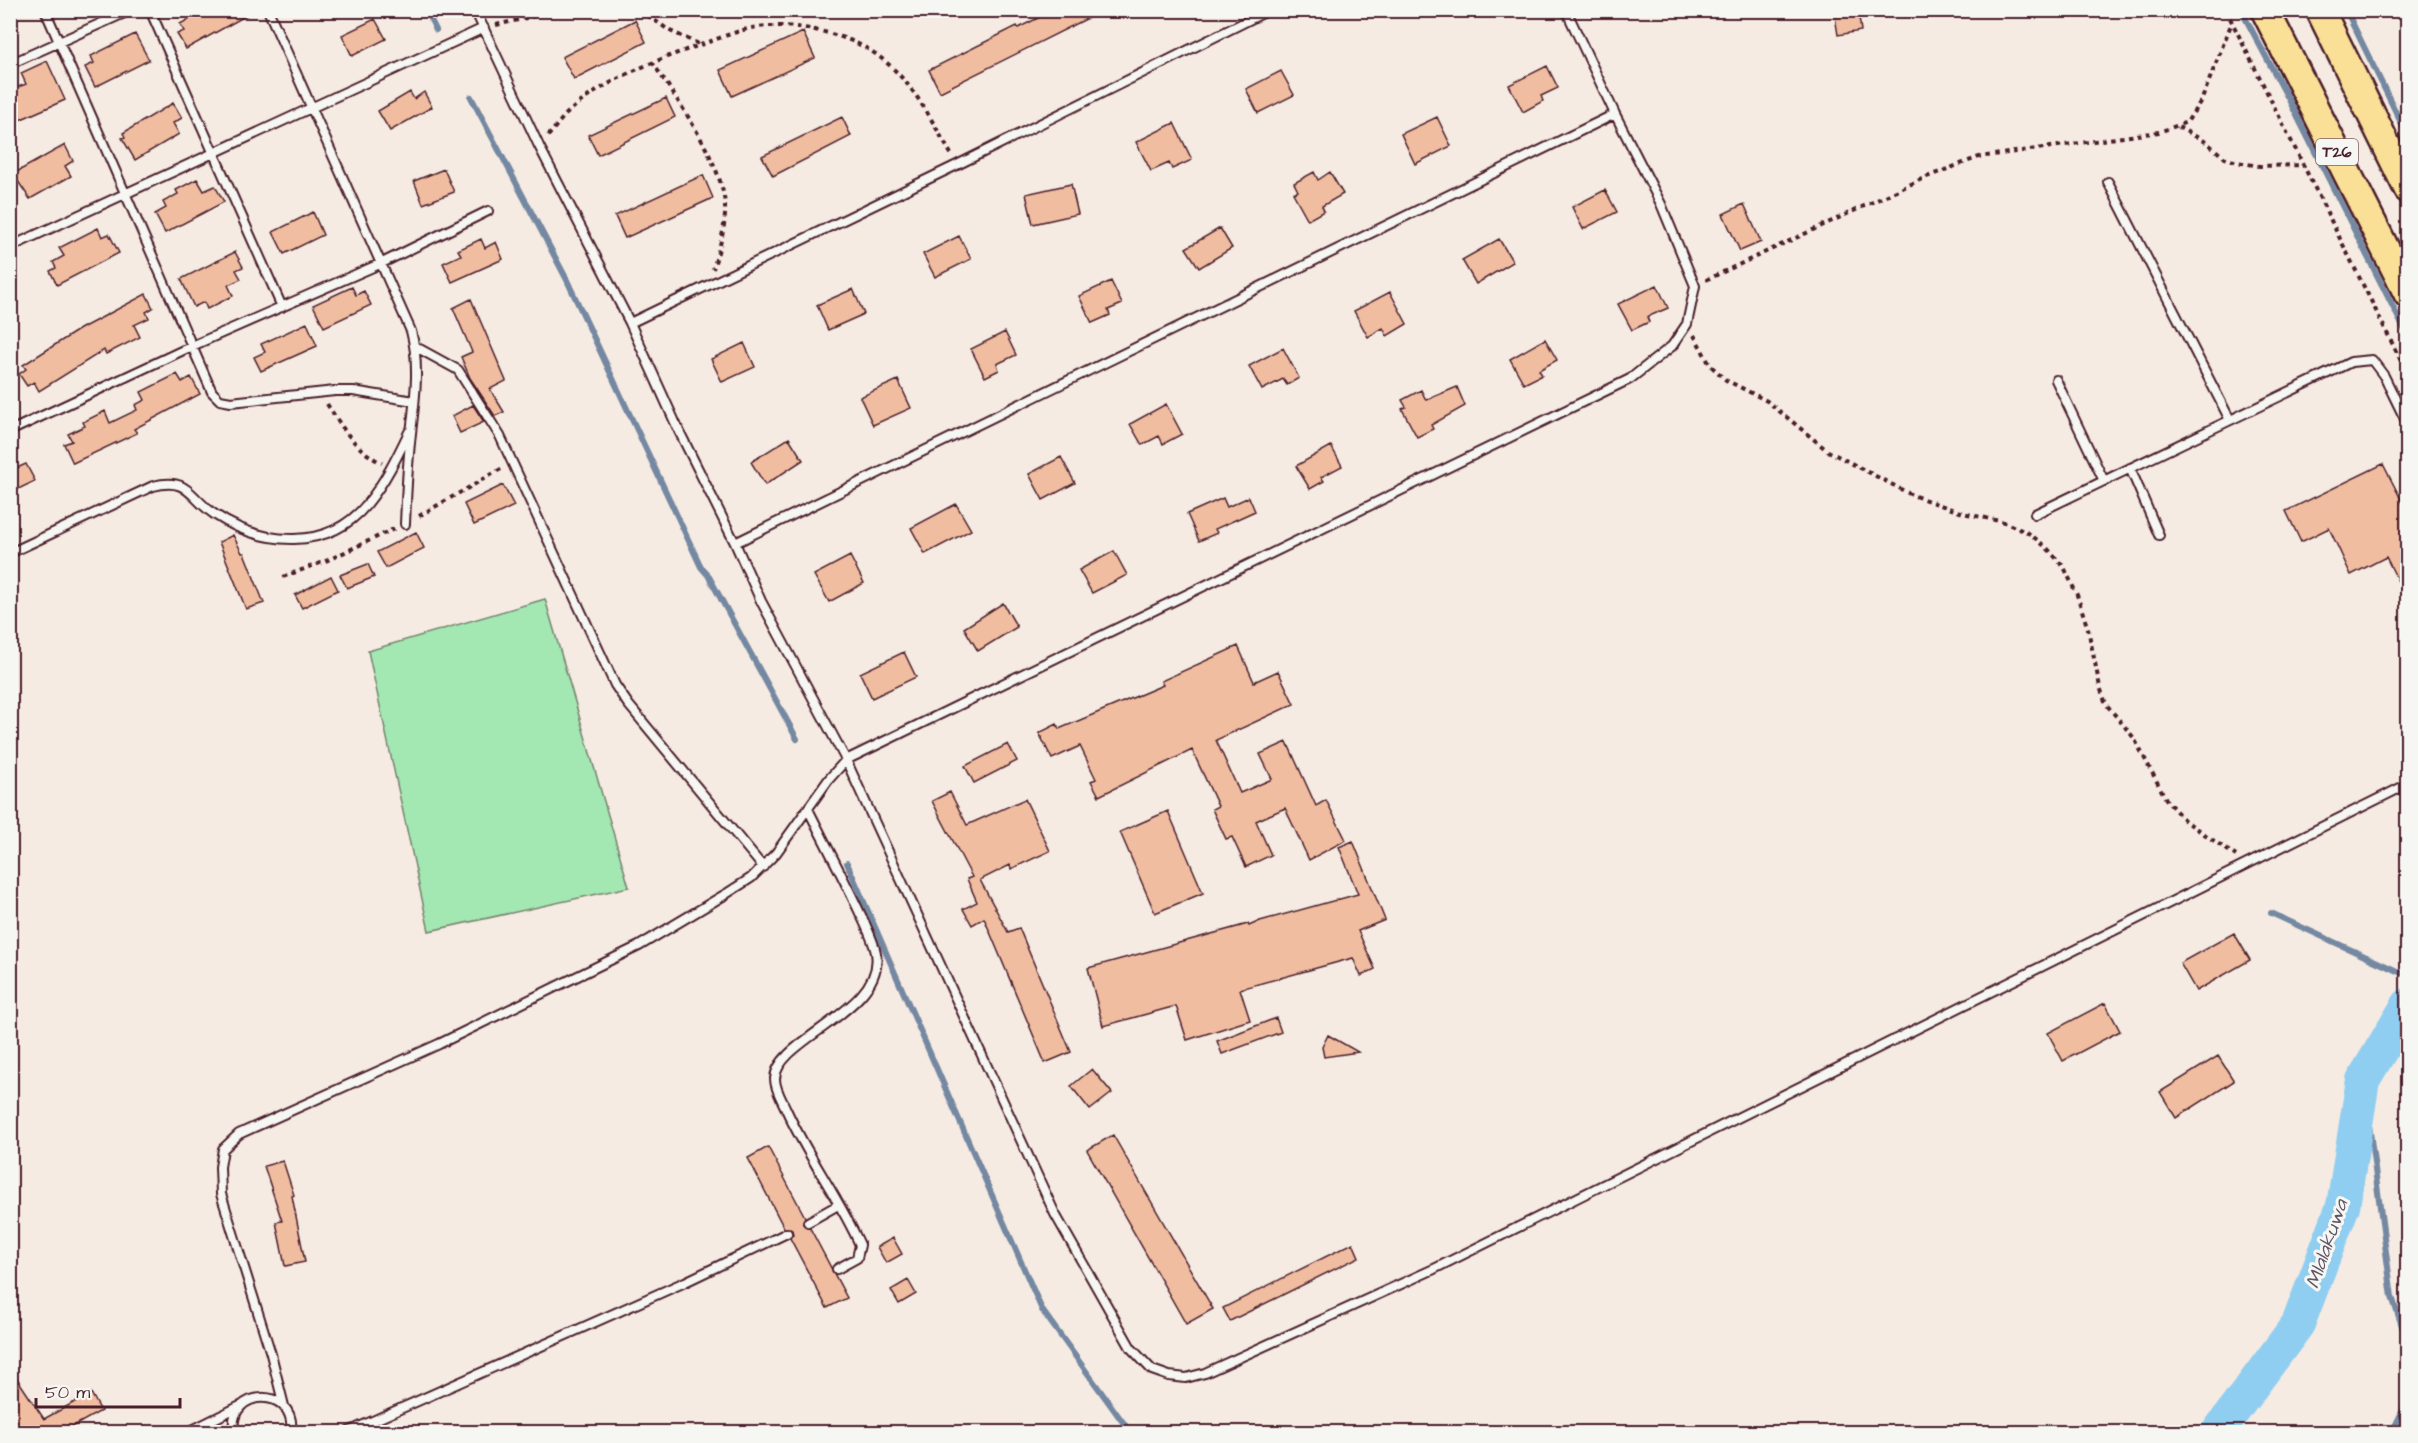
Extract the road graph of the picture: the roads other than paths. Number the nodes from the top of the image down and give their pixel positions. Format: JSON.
{"nodes":[{"id":1,"x":45,"y":10,"type":"edge"},
{"id":2,"x":131,"y":10,"type":"edge"},
{"id":3,"x":150,"y":10,"type":"edge"},
{"id":4,"x":268,"y":10,"type":"edge"},
{"id":5,"x":475,"y":10,"type":"edge"},
{"id":6,"x":1269,"y":10,"type":"edge"},
{"id":7,"x":1566,"y":10,"type":"edge"},
{"id":8,"x":2265,"y":10,"type":"edge"},
{"id":9,"x":2320,"y":10,"type":"edge"},
{"id":10,"x":484,"y":28,"type":"junction"},
{"id":11,"x":59,"y":42,"type":"junction"},
{"id":12,"x":10,"y":64,"type":"edge"},
{"id":13,"x":310,"y":107,"type":"junction"},
{"id":14,"x":1615,"y":114,"type":"junction"},
{"id":15,"x":212,"y":153,"type":"junction"},
{"id":16,"x":2108,"y":182,"type":"dead end"},
{"id":17,"x":2408,"y":189,"type":"edge"},
{"id":18,"x":126,"y":193,"type":"junction"},
{"id":19,"x":488,"y":211,"type":"dead end"},
{"id":20,"x":10,"y":247,"type":"edge"},
{"id":21,"x":382,"y":263,"type":"junction"},
{"id":22,"x":2408,"y":294,"type":"edge"},
{"id":23,"x":282,"y":307,"type":"junction"},
{"id":24,"x":630,"y":322,"type":"junction"},
{"id":25,"x":192,"y":346,"type":"junction"},
{"id":26,"x":416,"y":347,"type":"junction"},
{"id":27,"x":2056,"y":380,"type":"dead end"},
{"id":28,"x":414,"y":401,"type":"junction"},
{"id":29,"x":2230,"y":420,"type":"junction"},
{"id":30,"x":2408,"y":424,"type":"edge"},
{"id":31,"x":412,"y":426,"type":"junction"},
{"id":32,"x":10,"y":431,"type":"edge"},
{"id":33,"x":2130,"y":468,"type":"junction"},
{"id":34,"x":2104,"y":481,"type":"junction"},
{"id":35,"x":2035,"y":514,"type":"dead end"},
{"id":36,"x":405,"y":524,"type":"dead end"},
{"id":37,"x":2159,"y":535,"type":"dead end"},
{"id":38,"x":735,"y":543,"type":"junction"},
{"id":39,"x":10,"y":553,"type":"edge"},
{"id":40,"x":846,"y":760,"type":"junction"},
{"id":41,"x":2408,"y":784,"type":"edge"},
{"id":42,"x":808,"y":809,"type":"junction"},
{"id":43,"x":763,"y":867,"type":"junction"},
{"id":44,"x":838,"y":1205,"type":"junction"},
{"id":45,"x":807,"y":1222,"type":"dead end"},
{"id":46,"x":787,"y":1233,"type":"dead end"},
{"id":47,"x":837,"y":1269,"type":"dead end"},
{"id":48,"x":245,"y":1403,"type":"junction"},
{"id":49,"x":284,"y":1406,"type":"junction"},
{"id":50,"x":188,"y":1432,"type":"edge"},
{"id":51,"x":234,"y":1432,"type":"edge"},
{"id":52,"x":291,"y":1432,"type":"edge"},
{"id":53,"x":348,"y":1432,"type":"edge"}],
"edges":[{"from":1,"to":11,"type":"lane"},
{"from":2,"to":11,"type":"lane"},
{"from":3,"to":15,"type":"lane"},
{"from":4,"to":13,"type":"lane"},
{"from":5,"to":10,"type":"lane"},
{"from":6,"to":24,"type":"lane"},
{"from":7,"to":14,"type":"lane"},
{"from":8,"to":22,"type":"highway","number":"T26"},
{"from":9,"to":17,"type":"highway","number":"T26"},
{"from":10,"to":13,"type":"lane"},
{"from":10,"to":24,"type":"lane"},
{"from":11,"to":12,"type":"lane"},
{"from":11,"to":18,"type":"lane"},
{"from":13,"to":15,"type":"lane"},
{"from":13,"to":21,"type":"lane"},
{"from":14,"to":38,"type":"lane"},
{"from":14,"to":40,"type":"lane"},
{"from":15,"to":18,"type":"lane"},
{"from":15,"to":23,"type":"lane"},
{"from":16,"to":29,"type":"lane"},
{"from":18,"to":20,"type":"lane"},
{"from":18,"to":25,"type":"lane"},
{"from":19,"to":21,"type":"lane"},
{"from":21,"to":23,"type":"lane"},
{"from":21,"to":26,"type":"lane"},
{"from":23,"to":25,"type":"lane"},
{"from":24,"to":38,"type":"lane"},
{"from":25,"to":28,"type":"lane"},
{"from":25,"to":32,"type":"lane"},
{"from":26,"to":28,"type":"lane"},
{"from":26,"to":43,"type":"lane"},
{"from":27,"to":34,"type":"lane"},
{"from":28,"to":31,"type":"lane"},
{"from":29,"to":30,"type":"lane"},
{"from":29,"to":33,"type":"lane"},
{"from":31,"to":36,"type":"lane"},
{"from":31,"to":39,"type":"lane"},
{"from":33,"to":34,"type":"lane"},
{"from":33,"to":37,"type":"lane"},
{"from":34,"to":35,"type":"lane"},
{"from":38,"to":40,"type":"lane"},
{"from":40,"to":41,"type":"lane"},
{"from":40,"to":42,"type":"lane"},
{"from":42,"to":43,"type":"lane"},
{"from":42,"to":44,"type":"lane"},
{"from":43,"to":49,"type":"lane"},
{"from":44,"to":45,"type":"lane"},
{"from":44,"to":47,"type":"lane"},
{"from":46,"to":53,"type":"lane"},
{"from":48,"to":49,"type":"lane"},
{"from":48,"to":50,"type":"lane"},
{"from":48,"to":51,"type":"lane"},
{"from":49,"to":52,"type":"lane"}]}
